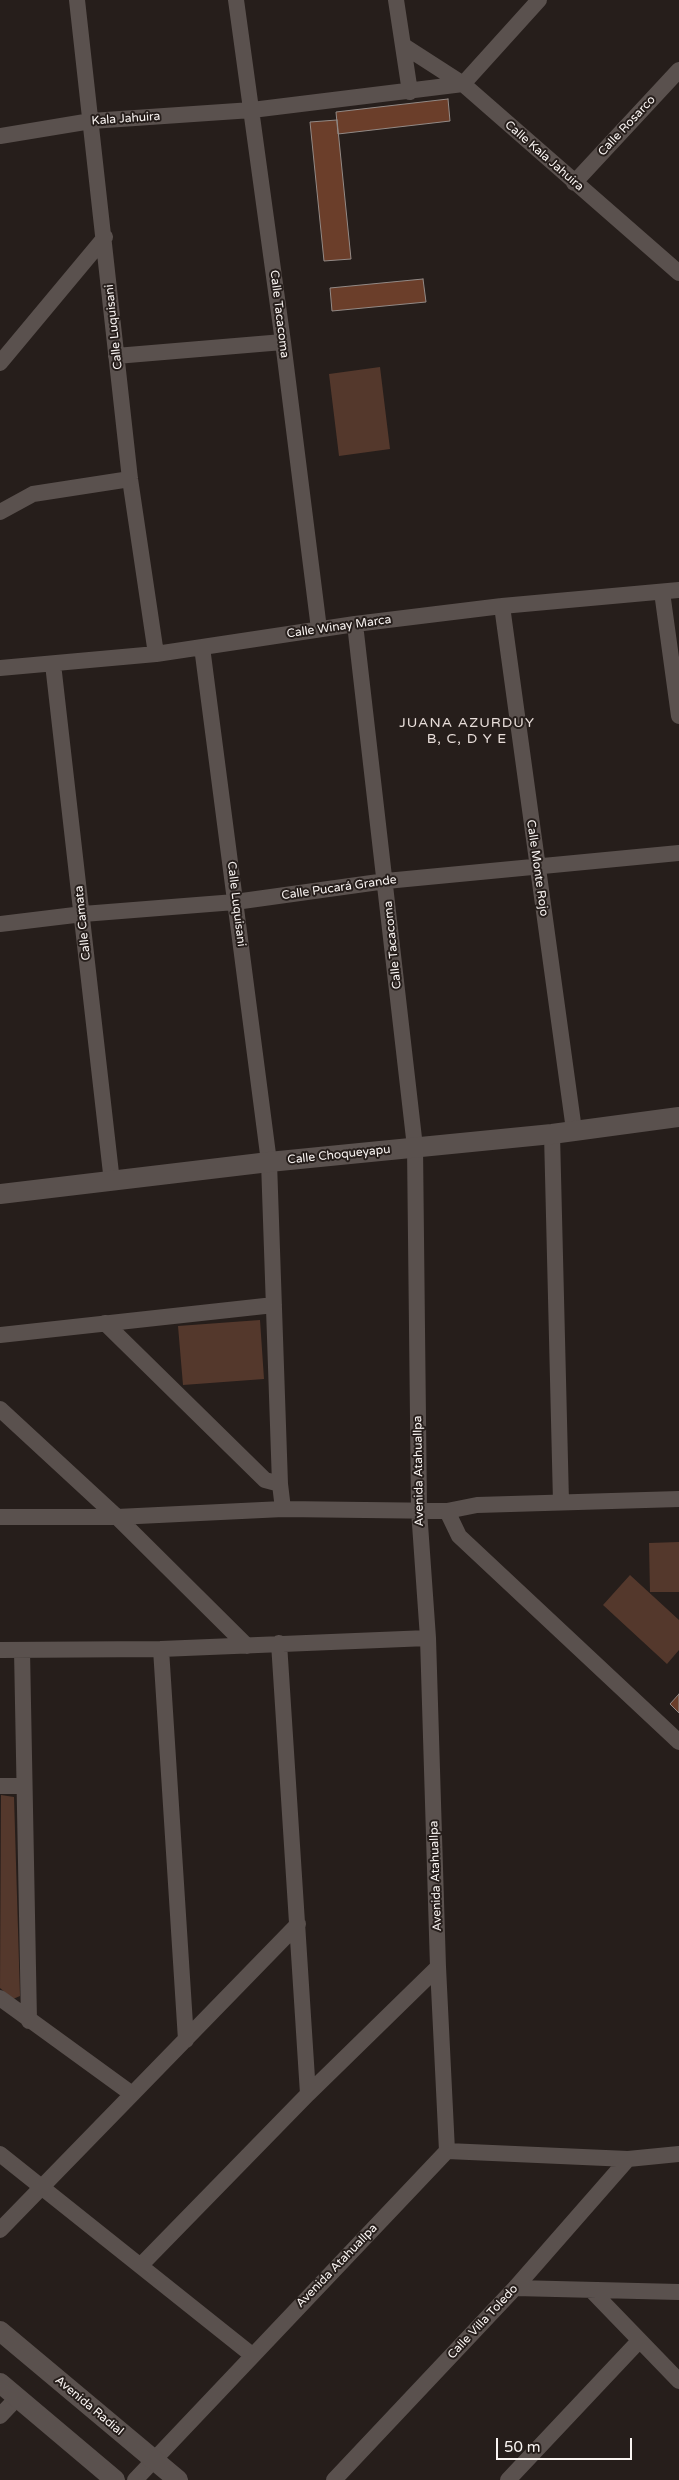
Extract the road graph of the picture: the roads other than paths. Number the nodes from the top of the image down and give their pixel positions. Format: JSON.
{"nodes":[{"id":1,"x":77,"y":0,"type":"edge"},
{"id":2,"x":236,"y":0,"type":"edge"},
{"id":3,"x":396,"y":0,"type":"edge"},
{"id":4,"x":539,"y":0,"type":"edge"},
{"id":5,"x":404,"y":46,"type":"junction"},
{"id":6,"x":679,"y":70,"type":"edge"},
{"id":7,"x":463,"y":84,"type":"junction"},
{"id":8,"x":410,"y":92,"type":"junction"},
{"id":9,"x":252,"y":110,"type":"junction"},
{"id":10,"x":91,"y":121,"type":"junction"},
{"id":11,"x":0,"y":136,"type":"edge"},
{"id":12,"x":574,"y":182,"type":"junction"},
{"id":13,"x":105,"y":237,"type":"junction"},
{"id":14,"x":679,"y":274,"type":"edge"},
{"id":15,"x":283,"y":342,"type":"junction"},
{"id":16,"x":116,"y":356,"type":"junction"},
{"id":17,"x":0,"y":363,"type":"edge"},
{"id":18,"x":130,"y":479,"type":"junction"},
{"id":19,"x":0,"y":512,"type":"edge"},
{"id":20,"x":679,"y":590,"type":"edge"},
{"id":21,"x":662,"y":592,"type":"junction"},
{"id":22,"x":502,"y":606,"type":"junction"},
{"id":23,"x":355,"y":624,"type":"junction"},
{"id":24,"x":319,"y":629,"type":"junction"},
{"id":25,"x":202,"y":647,"type":"junction"},
{"id":26,"x":156,"y":654,"type":"junction"},
{"id":27,"x":53,"y":664,"type":"junction"},
{"id":28,"x":0,"y":668,"type":"edge"},
{"id":29,"x":679,"y":716,"type":"edge"},
{"id":30,"x":679,"y":853,"type":"edge"},
{"id":31,"x":537,"y":868,"type":"junction"},
{"id":32,"x":386,"y":881,"type":"junction"},
{"id":33,"x":235,"y":902,"type":"junction"},
{"id":34,"x":82,"y":914,"type":"junction"},
{"id":35,"x":0,"y":924,"type":"edge"},
{"id":36,"x":679,"y":1117,"type":"edge"},
{"id":37,"x":574,"y":1130,"type":"junction"},
{"id":38,"x":552,"y":1134,"type":"junction"},
{"id":39,"x":415,"y":1147,"type":"junction"},
{"id":40,"x":269,"y":1162,"type":"junction"},
{"id":41,"x":112,"y":1182,"type":"junction"},
{"id":42,"x":0,"y":1194,"type":"edge"},
{"id":43,"x":274,"y":1305,"type":"junction"},
{"id":44,"x":105,"y":1323,"type":"junction"},
{"id":45,"x":0,"y":1336,"type":"edge"},
{"id":46,"x":0,"y":1408,"type":"edge"},
{"id":47,"x":280,"y":1484,"type":"junction"},
{"id":48,"x":679,"y":1499,"type":"edge"},
{"id":49,"x":561,"y":1502,"type":"junction"},
{"id":50,"x":283,"y":1509,"type":"junction"},
{"id":51,"x":419,"y":1510,"type":"junction"},
{"id":52,"x":447,"y":1511,"type":"junction"},
{"id":53,"x":0,"y":1517,"type":"edge"},
{"id":54,"x":117,"y":1517,"type":"junction"},
{"id":55,"x":428,"y":1638,"type":"junction"},
{"id":56,"x":279,"y":1642,"type":"junction"},
{"id":57,"x":247,"y":1646,"type":"junction"},
{"id":58,"x":161,"y":1649,"type":"junction"},
{"id":59,"x":0,"y":1650,"type":"edge"},
{"id":60,"x":22,"y":1650,"type":"junction"},
{"id":61,"x":679,"y":1742,"type":"edge"},
{"id":62,"x":0,"y":1786,"type":"edge"},
{"id":63,"x":23,"y":1786,"type":"junction"},
{"id":64,"x":298,"y":1924,"type":"junction"},
{"id":65,"x":438,"y":1967,"type":"junction"},
{"id":66,"x":0,"y":1998,"type":"edge"},
{"id":67,"x":29,"y":2021,"type":"junction"},
{"id":68,"x":186,"y":2040,"type":"junction"},
{"id":69,"x":132,"y":2094,"type":"junction"},
{"id":70,"x":308,"y":2094,"type":"junction"},
{"id":71,"x":447,"y":2151,"type":"junction"},
{"id":72,"x":0,"y":2154,"type":"edge"},
{"id":73,"x":679,"y":2154,"type":"edge"},
{"id":74,"x":628,"y":2159,"type":"junction"},
{"id":75,"x":43,"y":2186,"type":"junction"},
{"id":76,"x":0,"y":2230,"type":"edge"},
{"id":77,"x":141,"y":2265,"type":"junction"},
{"id":78,"x":515,"y":2288,"type":"junction"},
{"id":79,"x":592,"y":2290,"type":"junction"},
{"id":80,"x":679,"y":2292,"type":"edge"},
{"id":81,"x":0,"y":2331,"type":"edge"},
{"id":82,"x":639,"y":2341,"type":"junction"},
{"id":83,"x":252,"y":2355,"type":"junction"},
{"id":84,"x":679,"y":2381,"type":"edge"},
{"id":85,"x":0,"y":2383,"type":"edge"},
{"id":86,"x":17,"y":2398,"type":"junction"},
{"id":87,"x":0,"y":2416,"type":"edge"},
{"id":88,"x":153,"y":2460,"type":"junction"},
{"id":89,"x":115,"y":2480,"type":"edge"},
{"id":90,"x":135,"y":2480,"type":"edge"},
{"id":91,"x":178,"y":2480,"type":"edge"},
{"id":92,"x":334,"y":2480,"type":"edge"},
{"id":93,"x":508,"y":2480,"type":"edge"}],
"edges":[{"from":1,"to":10,"type":"street","name":"Calle Luquisani"},
{"from":2,"to":9,"type":"street","name":"Calle Tacacoma"},
{"from":3,"to":5,"type":"street"},
{"from":4,"to":7,"type":"street"},
{"from":5,"to":7,"type":"street","name":"Calle Kala Jahuira"},
{"from":5,"to":8,"type":"street"},
{"from":6,"to":12,"type":"street","name":"Calle Rosarco"},
{"from":7,"to":8,"type":"street","name":"Kala Jahuira"},
{"from":7,"to":12,"type":"street","name":"Calle Kala Jahuira"},
{"from":8,"to":9,"type":"street","name":"Kala Jahuira"},
{"from":9,"to":10,"type":"street","name":"Kala Jahuira"},
{"from":9,"to":15,"type":"street","name":"Calle Tacacoma"},
{"from":10,"to":11,"type":"street","name":"Kala Jahuira"},
{"from":10,"to":13,"type":"street","name":"Calle Luquisani"},
{"from":12,"to":14,"type":"street","name":"Calle Kala Jahuira"},
{"from":13,"to":16,"type":"street","name":"Calle Luquisani"},
{"from":13,"to":17,"type":"street"},
{"from":15,"to":16,"type":"street"},
{"from":15,"to":24,"type":"street","name":"Calle Tacacoma"},
{"from":16,"to":18,"type":"street","name":"Calle Luquisani"},
{"from":18,"to":19,"type":"street"},
{"from":18,"to":26,"type":"street","name":"Calle Luquisani"},
{"from":20,"to":21,"type":"street","name":"Calle Winay Marca"},
{"from":21,"to":22,"type":"street","name":"Calle Winay Marca"},
{"from":21,"to":29,"type":"street"},
{"from":22,"to":23,"type":"street","name":"Calle Winay Marca"},
{"from":22,"to":31,"type":"street","name":"Calle Monte Rojo"},
{"from":23,"to":24,"type":"street","name":"Calle Winay Marca"},
{"from":23,"to":32,"type":"street","name":"Calle Tacacoma"},
{"from":24,"to":25,"type":"street","name":"Calle Winay Marca"},
{"from":25,"to":26,"type":"street","name":"Calle Winay Marca"},
{"from":25,"to":33,"type":"street","name":"Calle Luquisani"},
{"from":26,"to":27,"type":"street","name":"Calle Winay Marca"},
{"from":27,"to":28,"type":"street","name":"Calle Winay Marca"},
{"from":27,"to":34,"type":"street","name":"Calle Camata"},
{"from":30,"to":31,"type":"street","name":"Calle Pucará Grande"},
{"from":31,"to":32,"type":"street","name":"Calle Pucará Grande"},
{"from":31,"to":37,"type":"street","name":"Calle Monte Rojo"},
{"from":32,"to":33,"type":"street","name":"Calle Pucará Grande"},
{"from":32,"to":39,"type":"street","name":"Calle Tacacoma"},
{"from":33,"to":34,"type":"street","name":"Calle Pucará Grande"},
{"from":33,"to":40,"type":"street","name":"Calle Luquisani"},
{"from":34,"to":35,"type":"street","name":"Calle Pucará Grande"},
{"from":34,"to":41,"type":"street","name":"Calle Camata"},
{"from":36,"to":37,"type":"street","name":"Calle Choqueyapu"},
{"from":37,"to":38,"type":"street","name":"Calle Choqueyapu"},
{"from":38,"to":39,"type":"street","name":"Calle Choqueyapu"},
{"from":38,"to":49,"type":"street"},
{"from":39,"to":40,"type":"street","name":"Calle Choqueyapu"},
{"from":39,"to":51,"type":"street","name":"Avenida Atahuallpa"},
{"from":40,"to":41,"type":"street","name":"Calle Choqueyapu"},
{"from":40,"to":43,"type":"street","name":"Calle Luquisani"},
{"from":41,"to":42,"type":"street","name":"Calle Choqueyapu"},
{"from":43,"to":44,"type":"street"},
{"from":43,"to":47,"type":"street","name":"Calle Luquisani"},
{"from":44,"to":45,"type":"street"},
{"from":44,"to":47,"type":"street"},
{"from":46,"to":54,"type":"street"},
{"from":47,"to":50,"type":"street","name":"Calle Luquisani"},
{"from":48,"to":49,"type":"street"},
{"from":49,"to":52,"type":"street"},
{"from":50,"to":51,"type":"street"},
{"from":50,"to":54,"type":"street"},
{"from":51,"to":52,"type":"street"},
{"from":51,"to":55,"type":"street","name":"Avenida Atahuallpa"},
{"from":52,"to":61,"type":"street"},
{"from":53,"to":54,"type":"street"},
{"from":54,"to":57,"type":"street"},
{"from":55,"to":56,"type":"street"},
{"from":55,"to":65,"type":"street","name":"Avenida Atahuallpa"},
{"from":56,"to":57,"type":"street"},
{"from":56,"to":64,"type":"street"},
{"from":57,"to":58,"type":"street"},
{"from":58,"to":60,"type":"street"},
{"from":58,"to":68,"type":"street"},
{"from":59,"to":60,"type":"street"},
{"from":60,"to":63,"type":"street"},
{"from":62,"to":63,"type":"street"},
{"from":63,"to":67,"type":"street"},
{"from":64,"to":68,"type":"street"},
{"from":64,"to":70,"type":"street"},
{"from":65,"to":70,"type":"street"},
{"from":65,"to":71,"type":"street","name":"Avenida Atahuallpa"},
{"from":66,"to":67,"type":"street"},
{"from":67,"to":69,"type":"street"},
{"from":68,"to":69,"type":"street"},
{"from":69,"to":75,"type":"street"},
{"from":70,"to":77,"type":"street"},
{"from":71,"to":74,"type":"street"},
{"from":71,"to":83,"type":"street","name":"Avenida Atahuallpa"},
{"from":72,"to":75,"type":"street"},
{"from":73,"to":74,"type":"street"},
{"from":74,"to":78,"type":"street","name":"Calle Villa Toledo"},
{"from":75,"to":76,"type":"street"},
{"from":75,"to":77,"type":"street"},
{"from":77,"to":83,"type":"street"},
{"from":78,"to":79,"type":"street"},
{"from":78,"to":92,"type":"street","name":"Calle Villa Toledo"},
{"from":79,"to":80,"type":"street"},
{"from":79,"to":82,"type":"street"},
{"from":81,"to":88,"type":"street","name":"Avenida Radial"},
{"from":82,"to":84,"type":"street"},
{"from":82,"to":93,"type":"street"},
{"from":83,"to":88,"type":"street","name":"Avenida Atahuallpa"},
{"from":85,"to":86,"type":"street"},
{"from":86,"to":87,"type":"street"},
{"from":86,"to":89,"type":"street"},
{"from":88,"to":90,"type":"street","name":"Avenida Atahuallpa"},
{"from":88,"to":91,"type":"street","name":"Avenida Radial"}]}
